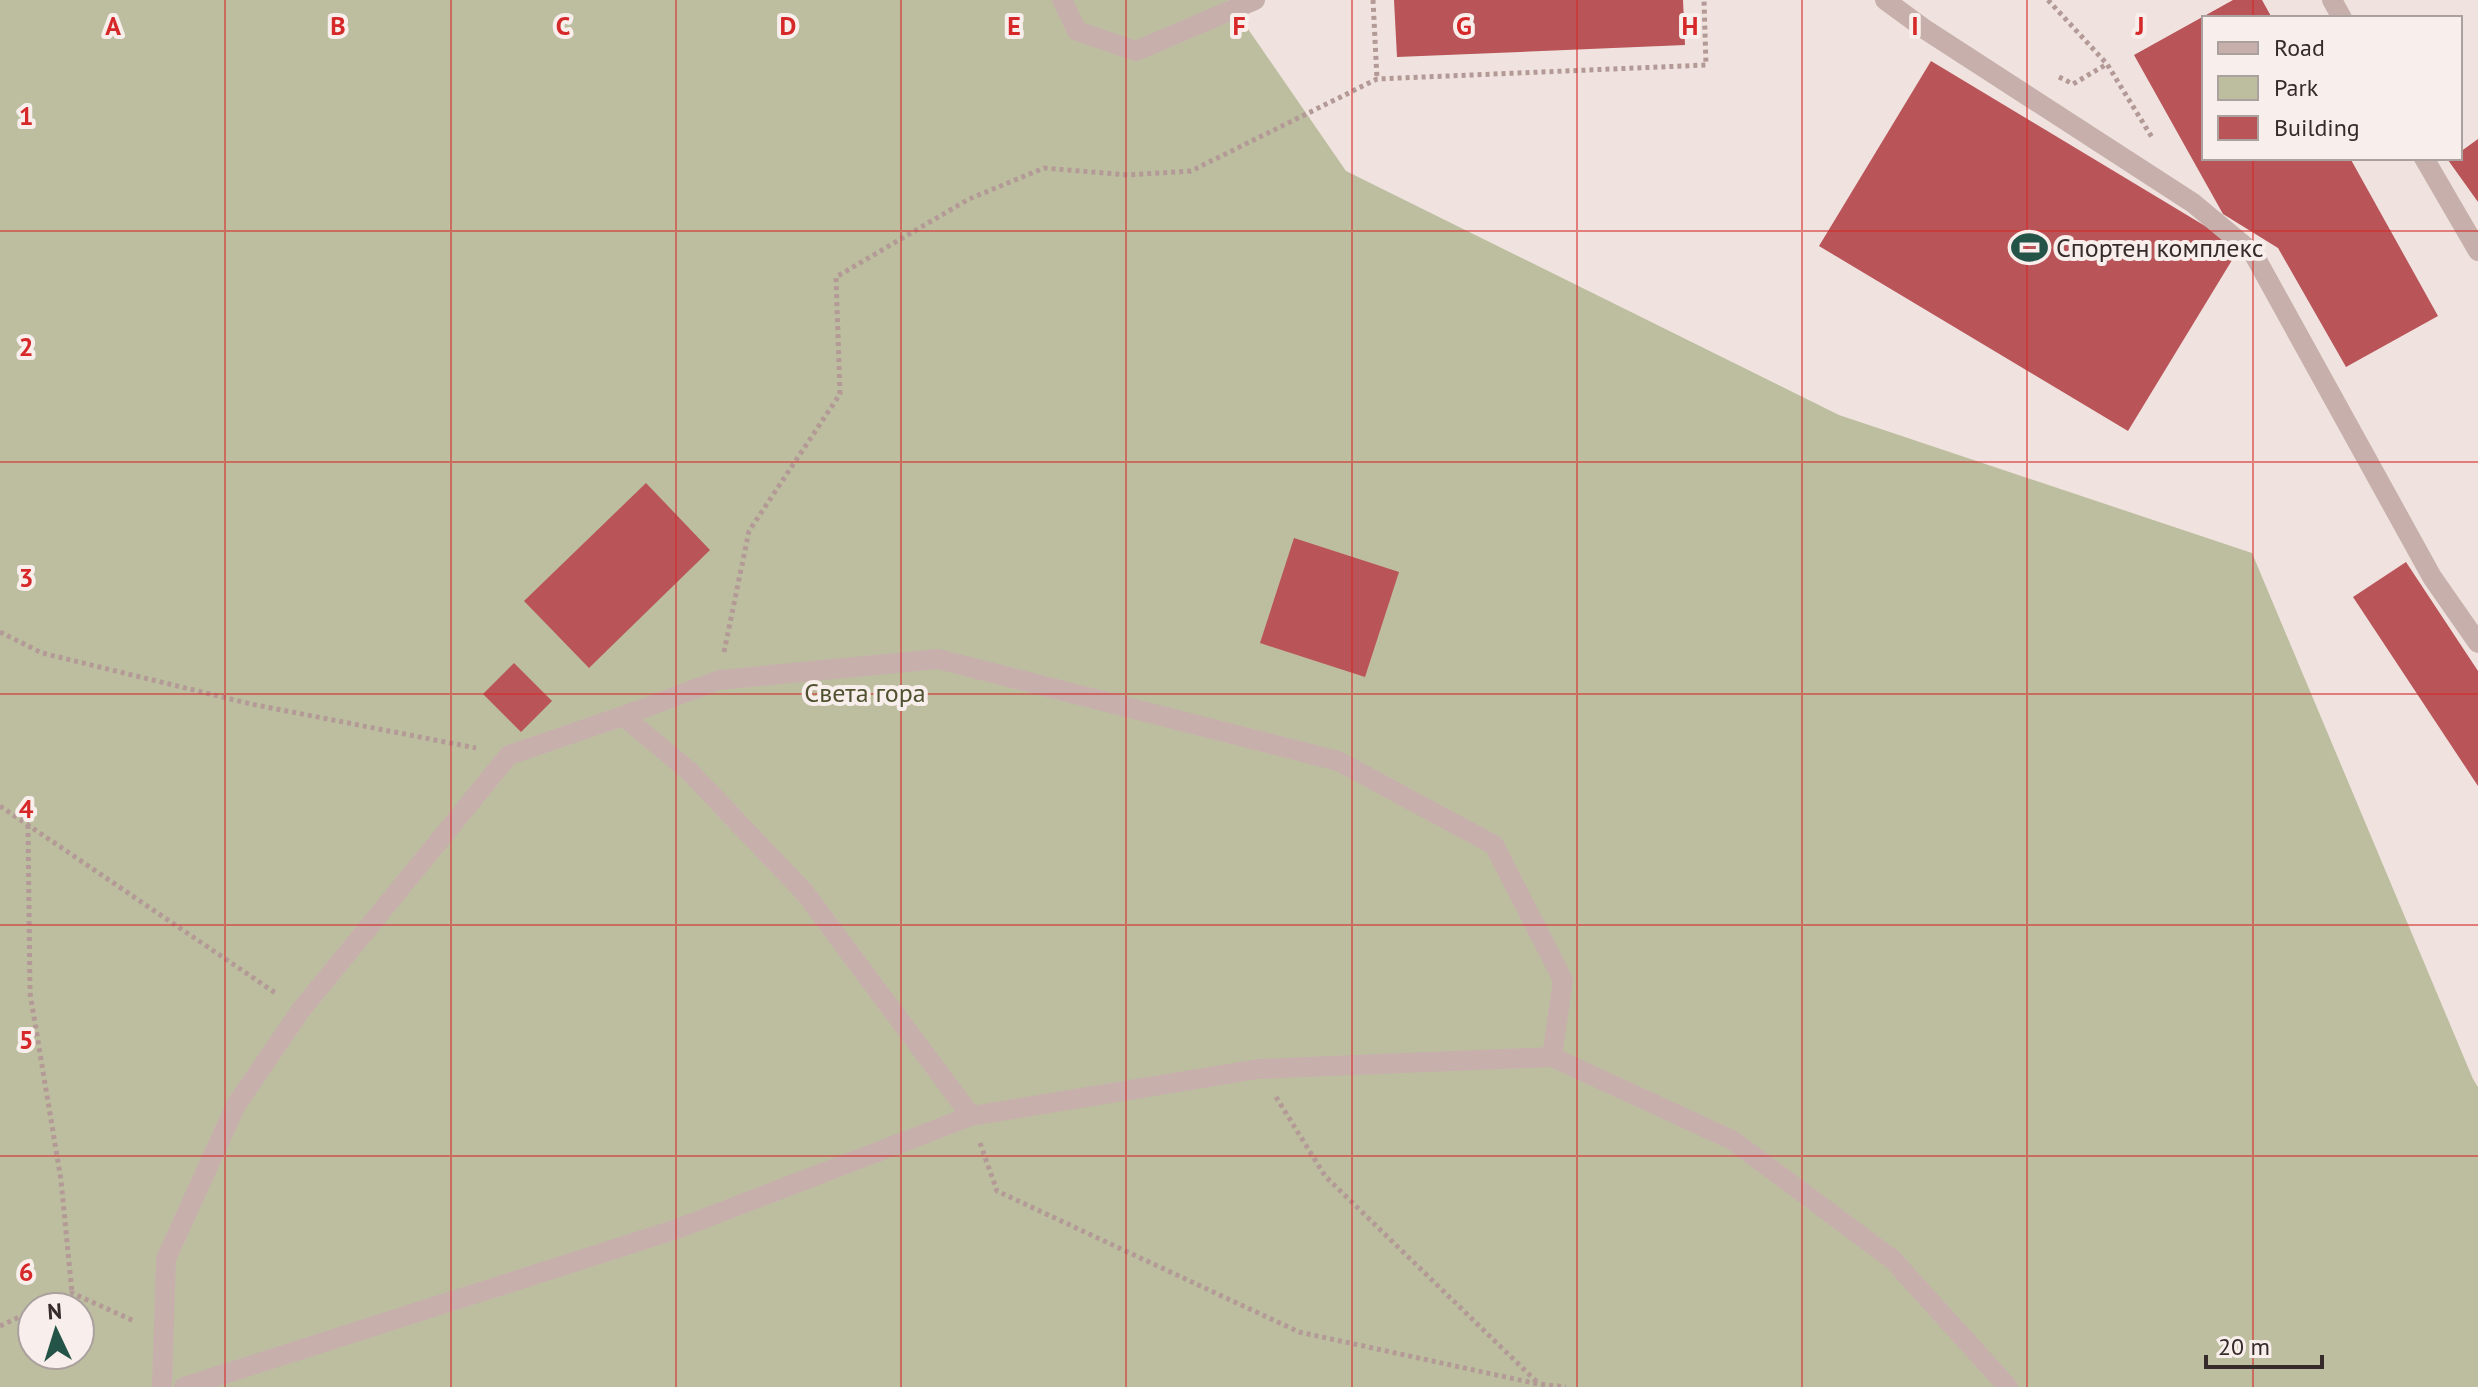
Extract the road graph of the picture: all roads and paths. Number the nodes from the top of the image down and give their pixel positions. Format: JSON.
{"nodes":[{"id":1,"x":1062,"y":0,"type":"edge"},
{"id":2,"x":1255,"y":0,"type":"edge"},
{"id":3,"x":1373,"y":0,"type":"edge"},
{"id":4,"x":1704,"y":0,"type":"edge"},
{"id":5,"x":1885,"y":0,"type":"edge"},
{"id":6,"x":2048,"y":0,"type":"edge"},
{"id":7,"x":1377,"y":79,"type":"junction"},
{"id":8,"x":2157,"y":145,"type":"dead end"},
{"id":9,"x":2425,"y":160,"type":"edge"},
{"id":10,"x":2478,"y":251,"type":"edge"},
{"id":11,"x":0,"y":632,"type":"edge"},
{"id":12,"x":2478,"y":643,"type":"edge"},
{"id":13,"x":719,"y":680,"type":"junction"},
{"id":14,"x":623,"y":716,"type":"junction"},
{"id":15,"x":509,"y":755,"type":"junction"},
{"id":16,"x":0,"y":806,"type":"edge"},
{"id":17,"x":28,"y":825,"type":"junction"},
{"id":18,"x":301,"y":1010,"type":"junction"},
{"id":19,"x":1552,"y":1057,"type":"junction"},
{"id":20,"x":1258,"y":1069,"type":"junction"},
{"id":21,"x":971,"y":1116,"type":"junction"},
{"id":22,"x":72,"y":1291,"type":"edge"},
{"id":23,"x":96,"y":1304,"type":"edge"},
{"id":24,"x":164,"y":1334,"type":"junction"},
{"id":25,"x":1540,"y":1385,"type":"edge"},
{"id":26,"x":162,"y":1387,"type":"edge"},
{"id":27,"x":184,"y":1387,"type":"edge"},
{"id":28,"x":1566,"y":1387,"type":"edge"},
{"id":29,"x":2008,"y":1387,"type":"edge"}],
"edges":[{"from":1,"to":2,"type":"street"},
{"from":3,"to":7,"type":"path"},
{"from":4,"to":7,"type":"path"},
{"from":5,"to":12,"type":"street"},
{"from":6,"to":8,"type":"path"},
{"from":7,"to":13,"type":"path"},
{"from":9,"to":10,"type":"street"},
{"from":11,"to":15,"type":"path"},
{"from":13,"to":14,"type":"street"},
{"from":13,"to":19,"type":"street"},
{"from":14,"to":15,"type":"street"},
{"from":14,"to":21,"type":"street"},
{"from":15,"to":18,"type":"street"},
{"from":16,"to":17,"type":"path"},
{"from":17,"to":18,"type":"path"},
{"from":17,"to":22,"type":"path"},
{"from":18,"to":24,"type":"street"},
{"from":19,"to":20,"type":"street"},
{"from":19,"to":29,"type":"street"},
{"from":20,"to":21,"type":"street"},
{"from":20,"to":25,"type":"path"},
{"from":21,"to":25,"type":"path"},
{"from":21,"to":27,"type":"street"},
{"from":23,"to":24,"type":"path"},
{"from":24,"to":26,"type":"street"},
{"from":25,"to":28,"type":"path"}]}
